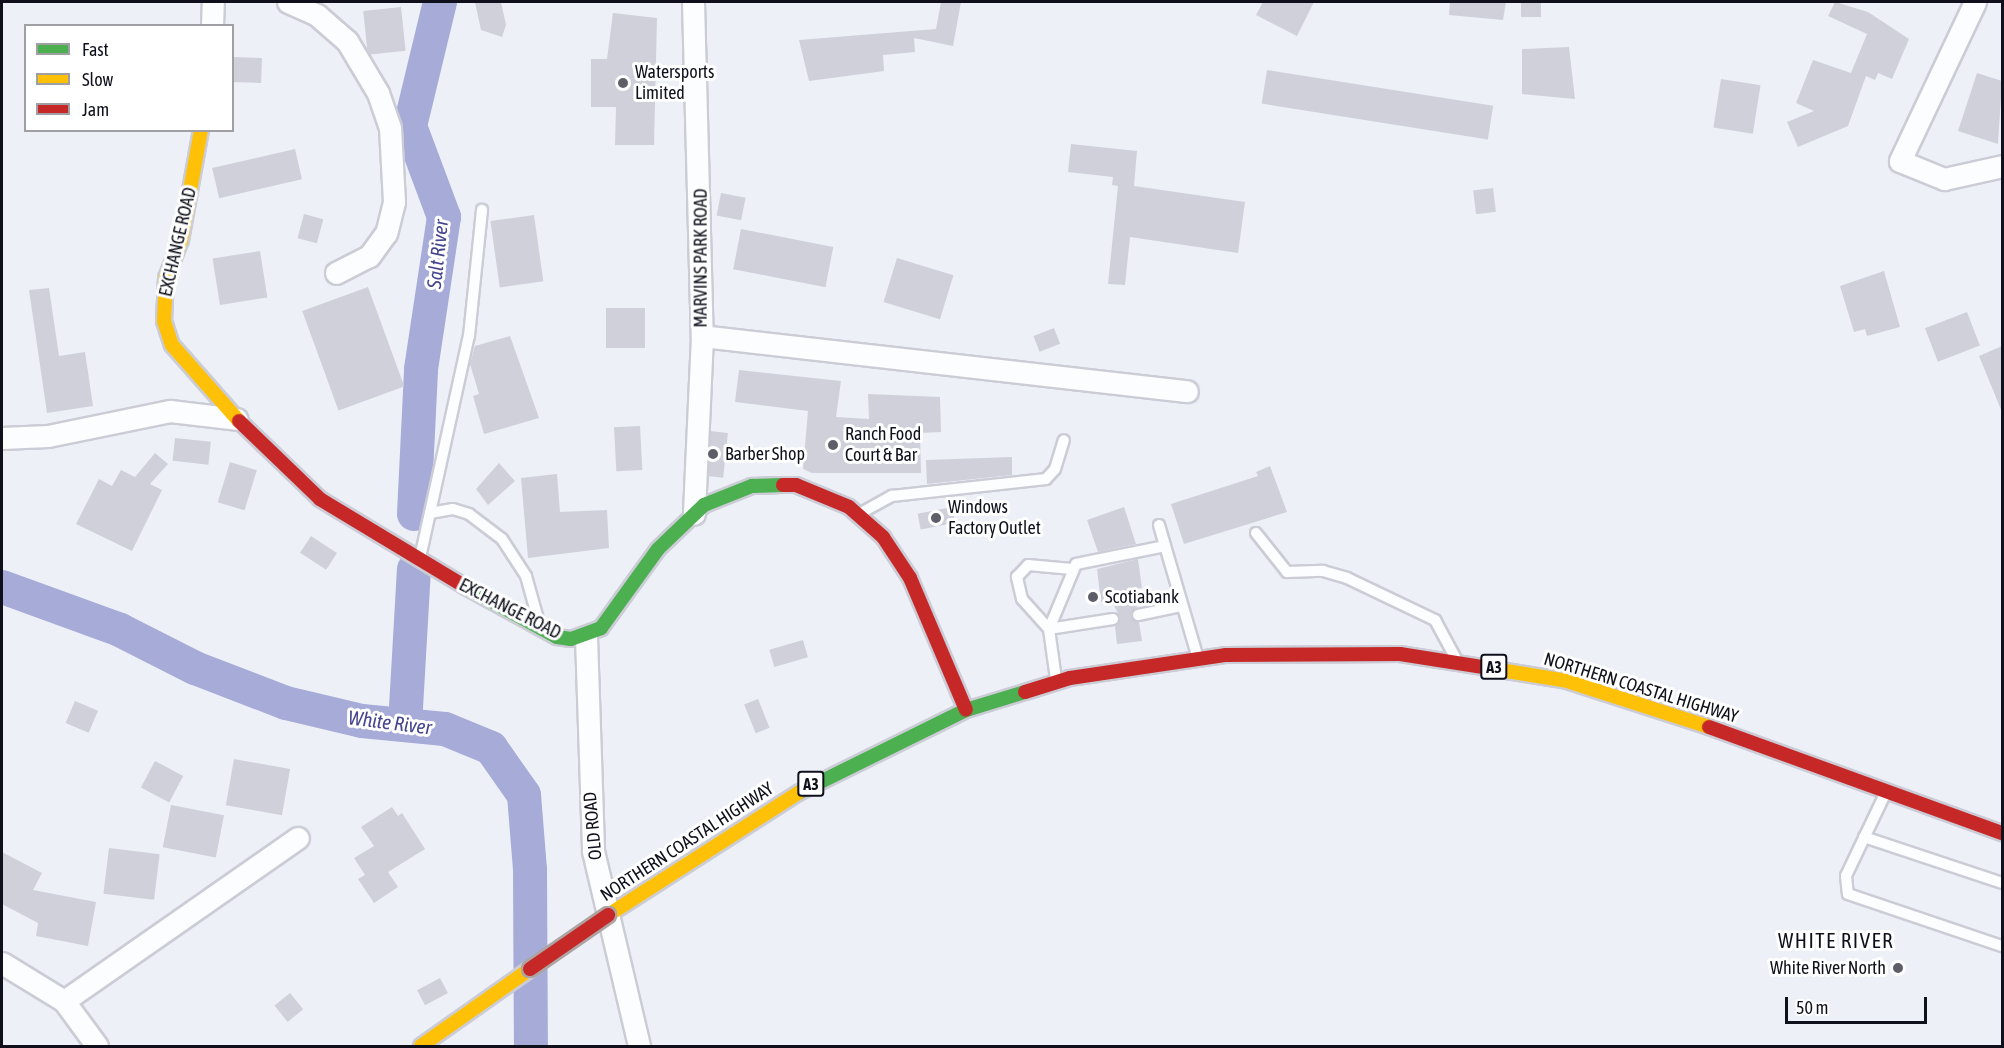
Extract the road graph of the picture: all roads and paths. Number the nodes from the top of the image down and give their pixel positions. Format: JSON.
{"nodes":[{"id":1,"x":213,"y":2,"type":"edge"},
{"id":2,"x":288,"y":2,"type":"edge"},
{"id":3,"x":693,"y":2,"type":"edge"},
{"id":4,"x":1975,"y":2,"type":"edge"},
{"id":5,"x":212,"y":24,"type":"edge"},
{"id":6,"x":201,"y":132,"type":"edge"},
{"id":7,"x":2002,"y":166,"type":"edge"},
{"id":8,"x":482,"y":210,"type":"dead end"},
{"id":9,"x":336,"y":273,"type":"dead end"},
{"id":10,"x":702,"y":336,"type":"junction"},
{"id":11,"x":1187,"y":391,"type":"dead end"},
{"id":12,"x":237,"y":420,"type":"junction"},
{"id":13,"x":2,"y":438,"type":"edge"},
{"id":14,"x":1064,"y":440,"type":"dead end"},
{"id":15,"x":429,"y":513,"type":"junction"},
{"id":16,"x":694,"y":514,"type":"junction"},
{"id":17,"x":860,"y":514,"type":"junction"},
{"id":18,"x":1159,"y":525,"type":"dead end"},
{"id":19,"x":1256,"y":533,"type":"dead end"},
{"id":20,"x":1165,"y":546,"type":"junction"},
{"id":21,"x":419,"y":561,"type":"junction"},
{"id":22,"x":1072,"y":569,"type":"junction"},
{"id":23,"x":1182,"y":606,"type":"junction"},
{"id":24,"x":1138,"y":615,"type":"dead end"},
{"id":25,"x":1113,"y":619,"type":"dead end"},
{"id":26,"x":540,"y":628,"type":"junction"},
{"id":27,"x":1049,"y":629,"type":"junction"},
{"id":28,"x":586,"y":637,"type":"junction"},
{"id":29,"x":1198,"y":658,"type":"junction"},
{"id":30,"x":1457,"y":660,"type":"junction"},
{"id":31,"x":1056,"y":682,"type":"junction"},
{"id":32,"x":966,"y":710,"type":"junction"},
{"id":33,"x":1887,"y":789,"type":"junction"},
{"id":34,"x":2002,"y":833,"type":"edge"},
{"id":35,"x":1864,"y":837,"type":"junction"},
{"id":36,"x":298,"y":838,"type":"dead end"},
{"id":37,"x":2002,"y":883,"type":"edge"},
{"id":38,"x":2002,"y":946,"type":"edge"},
{"id":39,"x":2,"y":963,"type":"edge"},
{"id":40,"x":64,"y":1001,"type":"junction"},
{"id":41,"x":97,"y":1047,"type":"edge"},
{"id":42,"x":421,"y":1047,"type":"edge"},
{"id":43,"x":639,"y":1047,"type":"edge"}],
"edges":[{"from":1,"to":5,"type":"street"},
{"from":2,"to":9,"type":"street"},
{"from":3,"to":10,"type":"street","name":"MARVINS PARK ROAD"},
{"from":4,"to":7,"type":"street"},
{"from":6,"to":12,"type":"main road","name":"EXCHANGE ROAD"},
{"from":8,"to":15,"type":"lane"},
{"from":10,"to":11,"type":"street"},
{"from":10,"to":16,"type":"street","name":"MARVINS PARK ROAD"},
{"from":12,"to":13,"type":"street"},
{"from":12,"to":21,"type":"main road","name":"EXCHANGE ROAD"},
{"from":14,"to":17,"type":"lane"},
{"from":15,"to":21,"type":"lane"},
{"from":15,"to":26,"type":"lane"},
{"from":16,"to":17,"type":"main road","name":"EXCHANGE ROAD"},
{"from":16,"to":28,"type":"main road","name":"EXCHANGE ROAD"},
{"from":17,"to":32,"type":"main road","name":"EXCHANGE ROAD"},
{"from":18,"to":20,"type":"lane"},
{"from":19,"to":30,"type":"lane"},
{"from":20,"to":22,"type":"lane"},
{"from":20,"to":23,"type":"lane"},
{"from":21,"to":26,"type":"main road","name":"EXCHANGE ROAD"},
{"from":22,"to":27,"type":"lane"},
{"from":22,"to":27,"type":"lane"},
{"from":23,"to":24,"type":"lane"},
{"from":23,"to":29,"type":"lane"},
{"from":25,"to":27,"type":"lane"},
{"from":26,"to":28,"type":"main road","name":"EXCHANGE ROAD"},
{"from":27,"to":31,"type":"lane"},
{"from":28,"to":43,"type":"street","name":"OLD ROAD"},
{"from":29,"to":30,"type":"main road","name":"NORTHERN COASTAL HIGHWAY","number":"A3"},
{"from":29,"to":31,"type":"main road","name":"NORTHERN COASTAL HIGHWAY","number":"A3"},
{"from":30,"to":33,"type":"main road","name":"NORTHERN COASTAL HIGHWAY","number":"A3"},
{"from":31,"to":32,"type":"main road","name":"NORTHERN COASTAL HIGHWAY","number":"A3"},
{"from":32,"to":42,"type":"main road","name":"NORTHERN COASTAL HIGHWAY","number":"A3","bridge":true},
{"from":33,"to":34,"type":"main road","name":"NORTHERN COASTAL HIGHWAY","number":"A3"},
{"from":33,"to":35,"type":"lane"},
{"from":35,"to":37,"type":"lane"},
{"from":35,"to":38,"type":"lane"},
{"from":36,"to":40,"type":"street"},
{"from":39,"to":40,"type":"street"},
{"from":40,"to":41,"type":"street"}]}
